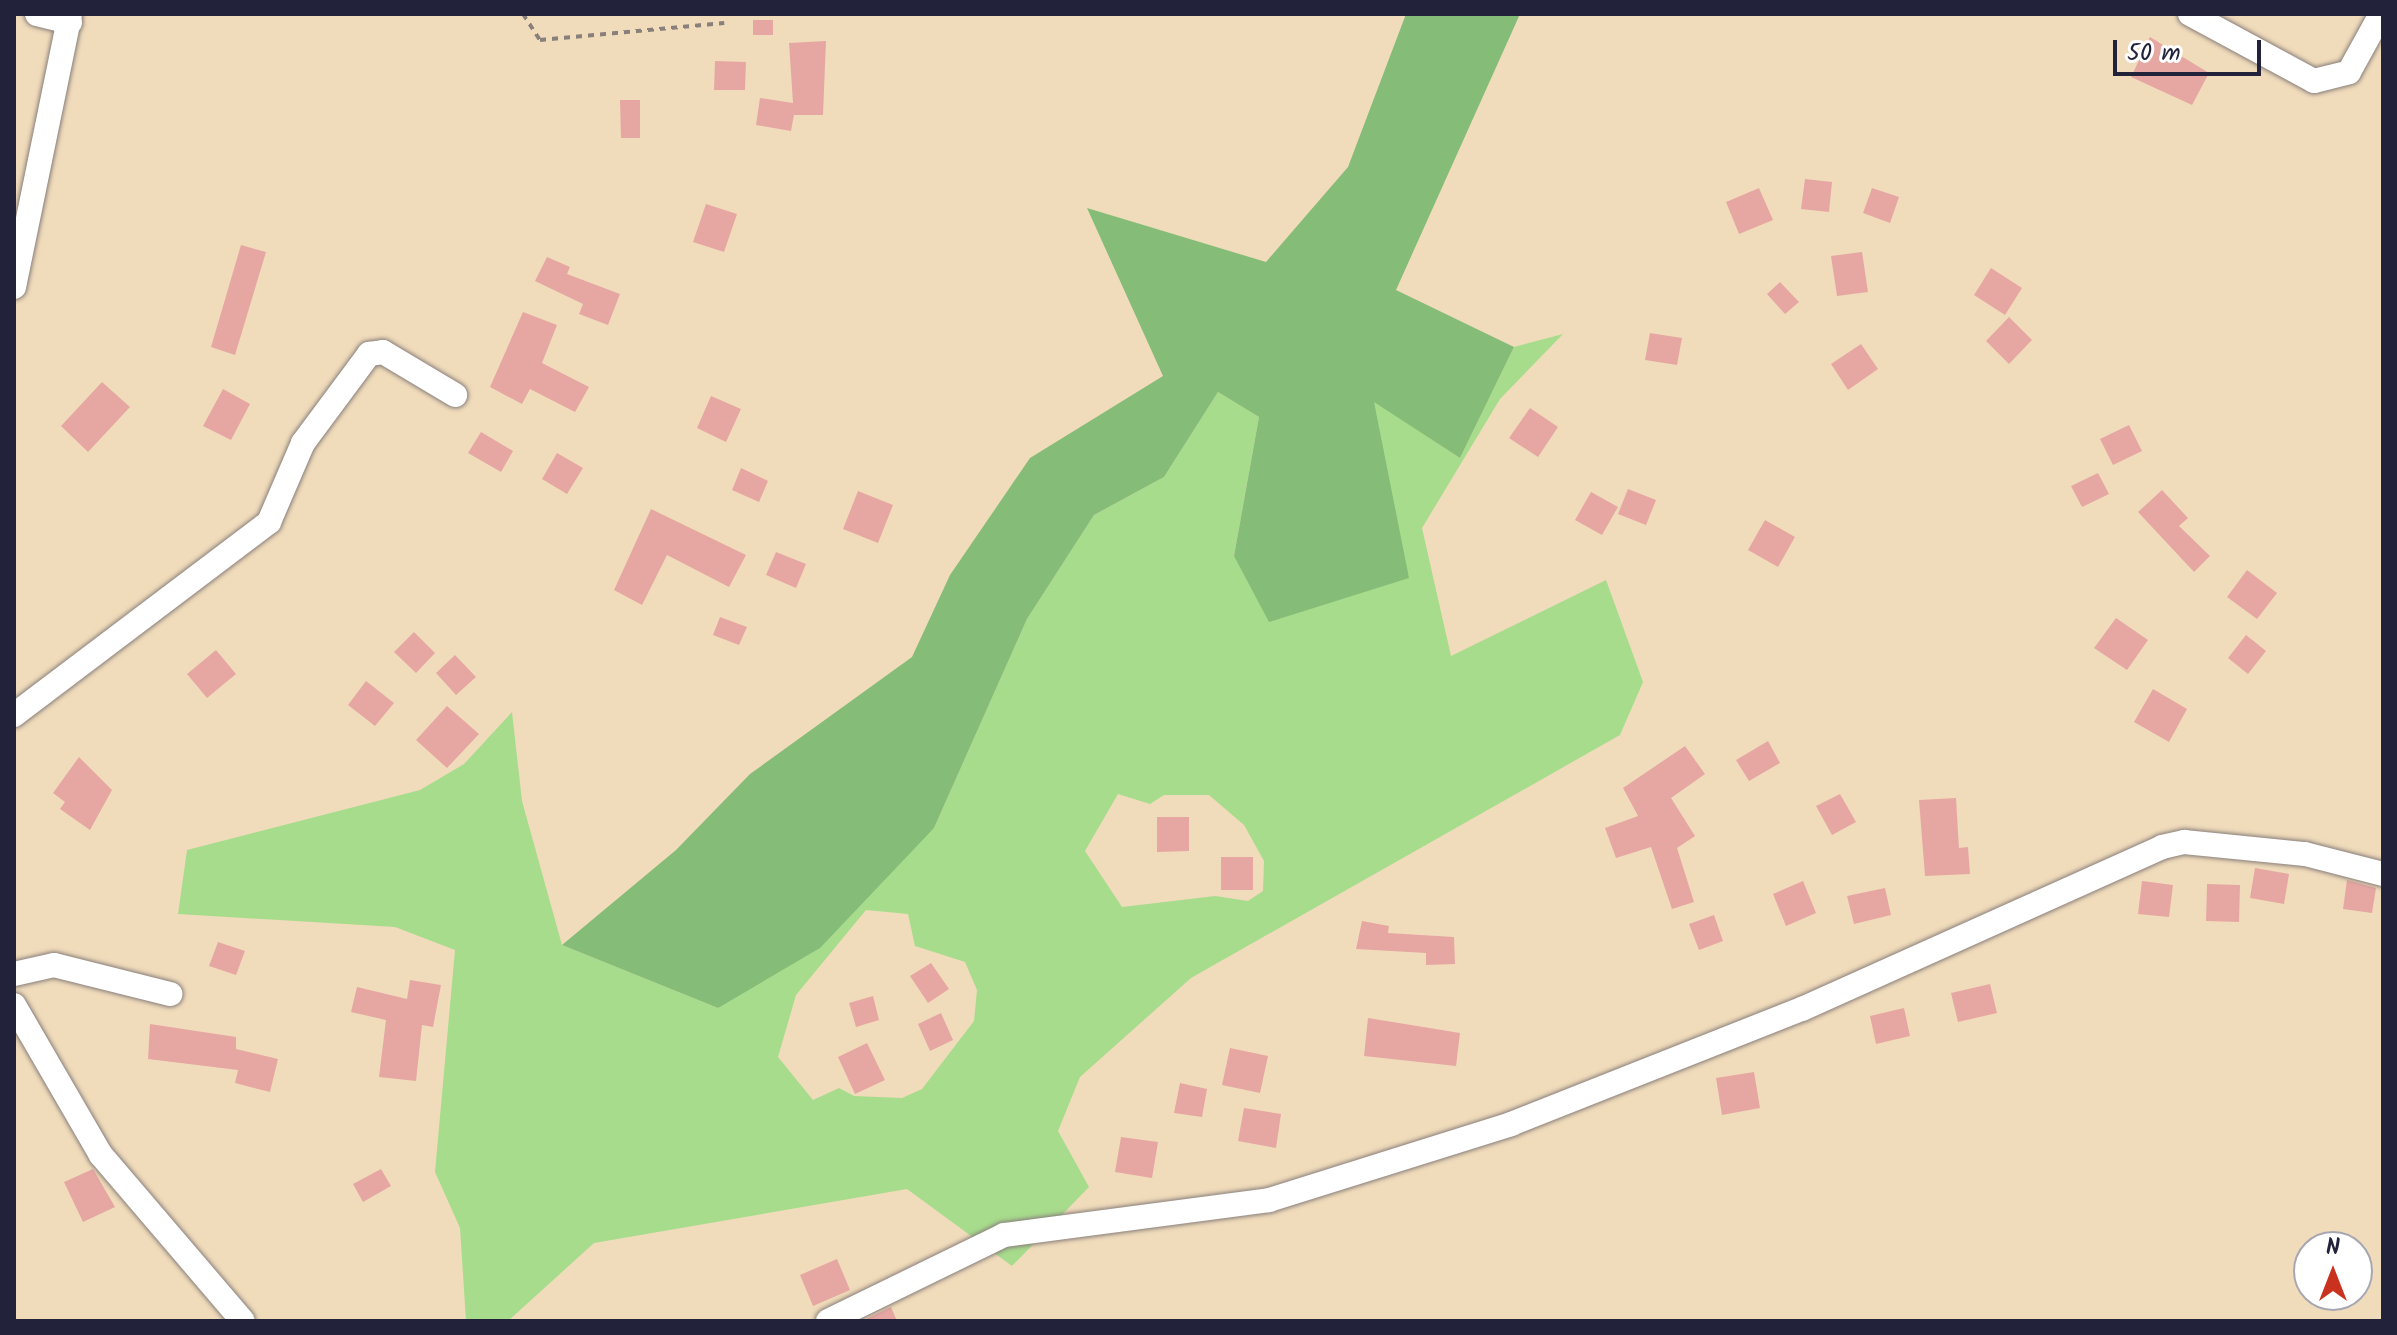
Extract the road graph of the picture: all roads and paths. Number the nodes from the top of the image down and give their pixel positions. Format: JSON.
{"nodes":[{"id":1,"x":37,"y":14,"type":"edge"},
{"id":2,"x":523,"y":14,"type":"edge"},
{"id":3,"x":2190,"y":14,"type":"edge"},
{"id":4,"x":2381,"y":14,"type":"edge"},
{"id":5,"x":70,"y":18,"type":"edge"},
{"id":6,"x":724,"y":23,"type":"dead end"},
{"id":7,"x":14,"y":287,"type":"edge"},
{"id":8,"x":455,"y":395,"type":"dead end"},
{"id":9,"x":14,"y":715,"type":"edge"},
{"id":10,"x":2383,"y":874,"type":"edge"},
{"id":11,"x":14,"y":974,"type":"edge"},
{"id":12,"x":170,"y":994,"type":"dead end"},
{"id":13,"x":14,"y":1005,"type":"edge"},
{"id":14,"x":243,"y":1321,"type":"edge"},
{"id":15,"x":828,"y":1321,"type":"edge"}],
"edges":[{"from":1,"to":5,"type":"street"},
{"from":2,"to":6,"type":"path"},
{"from":3,"to":4,"type":"street"},
{"from":5,"to":7,"type":"street"},
{"from":8,"to":9,"type":"street"},
{"from":10,"to":15,"type":"street"},
{"from":11,"to":12,"type":"street"},
{"from":13,"to":14,"type":"street"}]}
